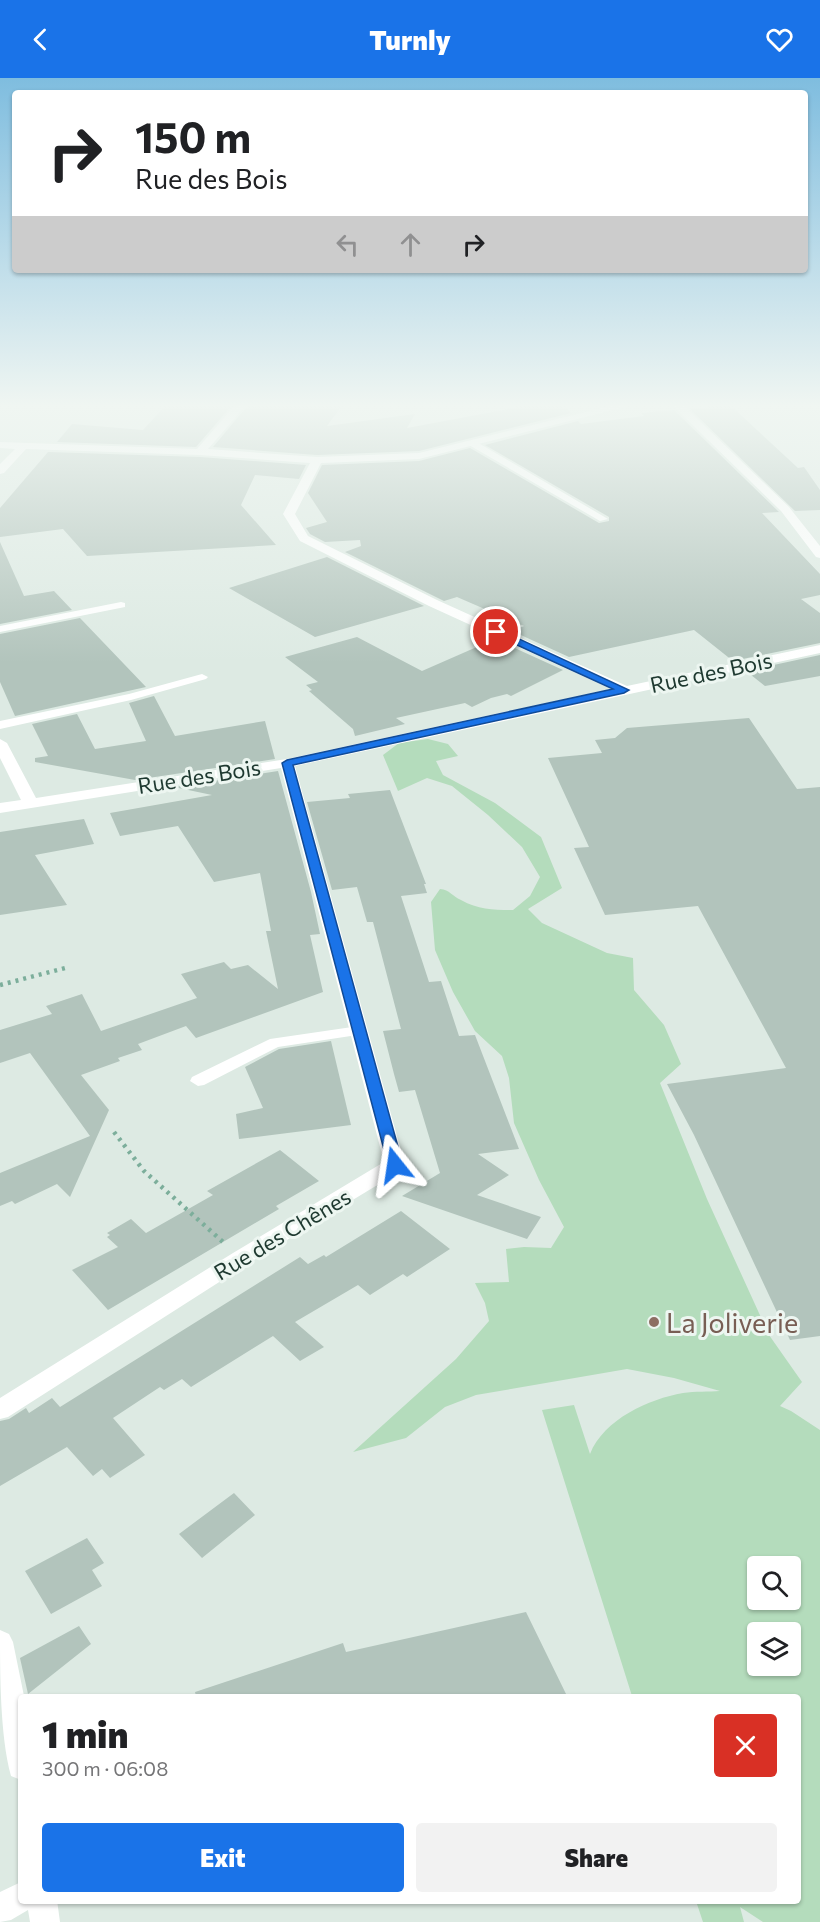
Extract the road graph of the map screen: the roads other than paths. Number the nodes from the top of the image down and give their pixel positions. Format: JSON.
{"nodes":[{"id":1,"x":301,"y":490,"type":"edge"},
{"id":2,"x":553,"y":490,"type":"edge"},
{"id":3,"x":764,"y":490,"type":"edge"},
{"id":4,"x":603,"y":519,"type":"dead end"},
{"id":5,"x":820,"y":554,"type":"edge"},
{"id":6,"x":121,"y":605,"type":"dead end"},
{"id":7,"x":0,"y":629,"type":"edge"},
{"id":8,"x":820,"y":649,"type":"edge"},
{"id":9,"x":202,"y":677,"type":"dead end"},
{"id":10,"x":624,"y":690,"type":"junction"},
{"id":11,"x":0,"y":726,"type":"edge"},
{"id":12,"x":0,"y":744,"type":"edge"},
{"id":13,"x":287,"y":763,"type":"junction"},
{"id":14,"x":30,"y":802,"type":"junction"},
{"id":15,"x":0,"y":808,"type":"edge"},
{"id":16,"x":359,"y":1030,"type":"junction"},
{"id":17,"x":198,"y":1081,"type":"dead end"},
{"id":18,"x":0,"y":1410,"type":"edge"},
{"id":19,"x":0,"y":1642,"type":"edge"},
{"id":20,"x":18,"y":1748,"type":"edge"},
{"id":21,"x":18,"y":1899,"type":"edge"},
{"id":22,"x":43,"y":1904,"type":"edge"},
{"id":23,"x":0,"y":1909,"type":"edge"},
{"id":24,"x":45,"y":1922,"type":"edge"}],
"edges":[{"from":1,"to":10,"type":"street"},
{"from":2,"to":4,"type":"lane"},
{"from":3,"to":5,"type":"street"},
{"from":6,"to":7,"type":"lane"},
{"from":8,"to":10,"type":"street","name":"Rue des Bois"},
{"from":9,"to":11,"type":"lane"},
{"from":10,"to":13,"type":"street","name":"Rue des Bois"},
{"from":12,"to":14,"type":"street"},
{"from":13,"to":14,"type":"street","name":"Rue des Bois"},
{"from":13,"to":16,"type":"street","name":"Rue des Chênes"},
{"from":14,"to":15,"type":"street","name":"Rue des Bois"},
{"from":16,"to":17,"type":"lane"},
{"from":16,"to":18,"type":"street","name":"Rue des Chênes"},
{"from":19,"to":20,"type":"street"},
{"from":21,"to":23,"type":"street"},
{"from":22,"to":24,"type":"street"}]}
